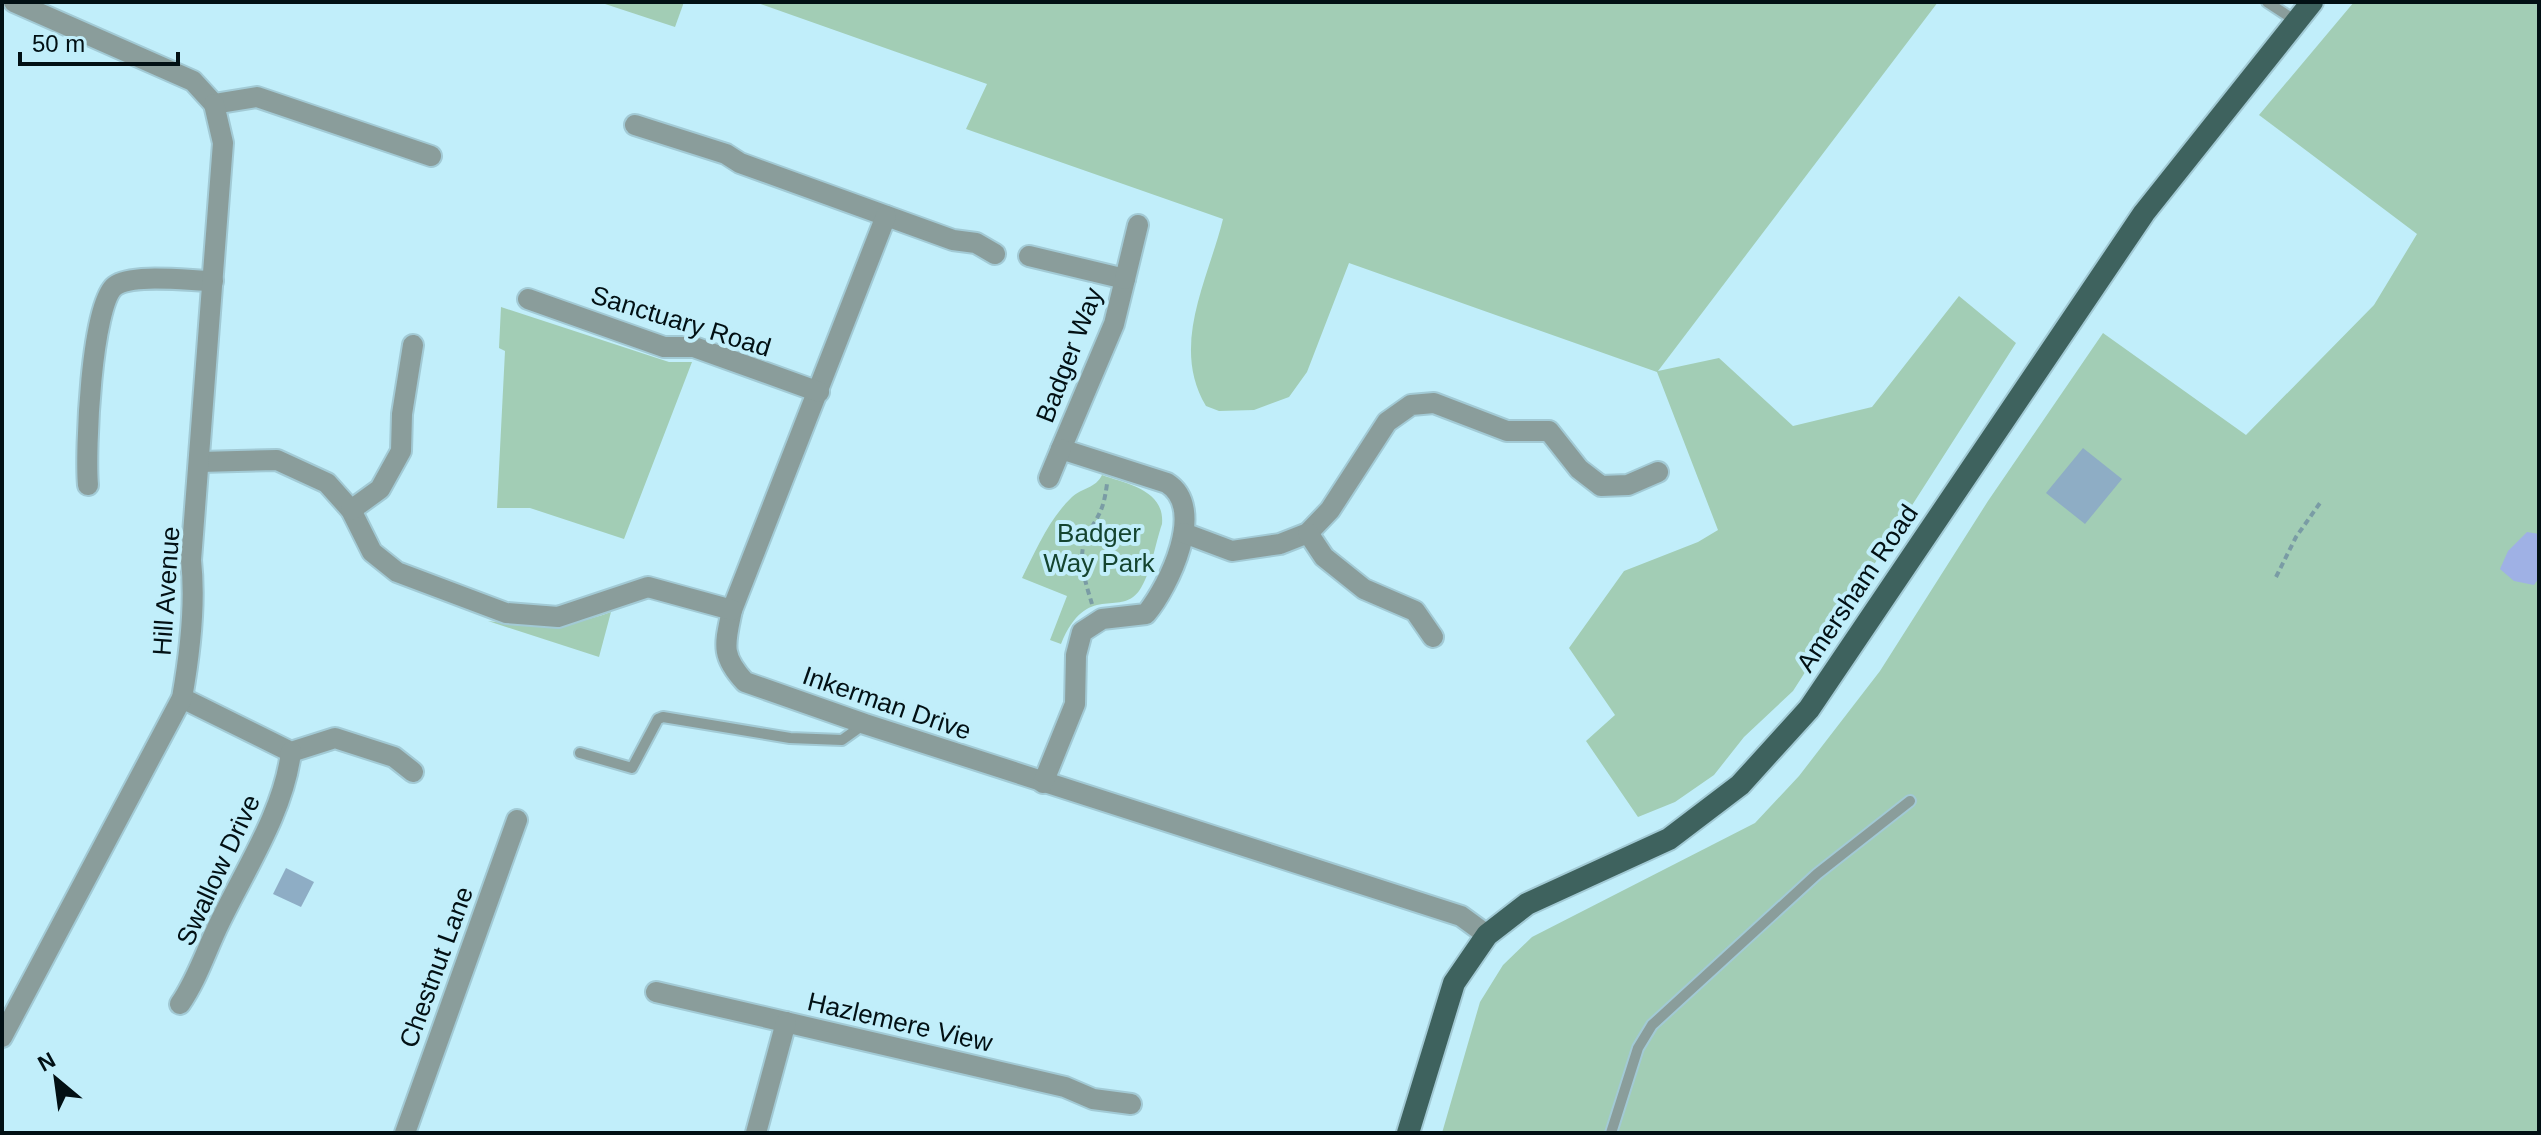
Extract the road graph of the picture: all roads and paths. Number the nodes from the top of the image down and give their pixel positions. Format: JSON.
{"nodes":[{"id":1,"x":14,"y":2,"type":"edge"},
{"id":2,"x":2267,"y":2,"type":"edge"},
{"id":3,"x":2312,"y":2,"type":"edge"},
{"id":4,"x":2296,"y":21,"type":"junction"},
{"id":5,"x":214,"y":104,"type":"junction"},
{"id":6,"x":635,"y":125,"type":"dead end"},
{"id":7,"x":431,"y":156,"type":"dead end"},
{"id":8,"x":886,"y":216,"type":"junction"},
{"id":9,"x":1138,"y":225,"type":"dead end"},
{"id":10,"x":995,"y":254,"type":"dead end"},
{"id":11,"x":1029,"y":256,"type":"dead end"},
{"id":12,"x":1125,"y":279,"type":"junction"},
{"id":13,"x":213,"y":281,"type":"junction"},
{"id":14,"x":528,"y":299,"type":"dead end"},
{"id":15,"x":413,"y":345,"type":"dead end"},
{"id":16,"x":819,"y":392,"type":"junction"},
{"id":17,"x":1061,"y":449,"type":"junction"},
{"id":18,"x":200,"y":462,"type":"junction"},
{"id":19,"x":1110,"y":466,"type":"junction"},
{"id":20,"x":1658,"y":472,"type":"dead end"},
{"id":21,"x":1049,"y":478,"type":"dead end"},
{"id":22,"x":88,"y":485,"type":"dead end"},
{"id":23,"x":2320,"y":503,"type":"dead end"},
{"id":24,"x":351,"y":510,"type":"junction"},
{"id":25,"x":1184,"y":533,"type":"junction"},
{"id":26,"x":1308,"y":533,"type":"junction"},
{"id":27,"x":2276,"y":577,"type":"dead end"},
{"id":28,"x":732,"y":610,"type":"junction"},
{"id":29,"x":1102,"y":619,"type":"junction"},
{"id":30,"x":1433,"y":637,"type":"dead end"},
{"id":31,"x":182,"y":698,"type":"junction"},
{"id":32,"x":865,"y":724,"type":"junction"},
{"id":33,"x":291,"y":752,"type":"junction"},
{"id":34,"x":580,"y":753,"type":"dead end"},
{"id":35,"x":413,"y":772,"type":"dead end"},
{"id":36,"x":1043,"y":783,"type":"junction"},
{"id":37,"x":1910,"y":801,"type":"dead end"},
{"id":38,"x":517,"y":820,"type":"dead end"},
{"id":39,"x":1487,"y":935,"type":"junction"},
{"id":40,"x":656,"y":992,"type":"dead end"},
{"id":41,"x":180,"y":1004,"type":"dead end"},
{"id":42,"x":786,"y":1022,"type":"junction"},
{"id":43,"x":2,"y":1037,"type":"edge"},
{"id":44,"x":1131,"y":1104,"type":"dead end"},
{"id":45,"x":405,"y":1133,"type":"edge"},
{"id":46,"x":756,"y":1133,"type":"edge"},
{"id":47,"x":1408,"y":1133,"type":"edge"},
{"id":48,"x":1611,"y":1133,"type":"edge"}],
"edges":[{"from":1,"to":5,"type":"street"},
{"from":2,"to":4,"type":"lane"},
{"from":3,"to":4,"type":"main road","name":"Amersham Road"},
{"from":4,"to":39,"type":"main road","name":"Amersham Road"},
{"from":5,"to":7,"type":"street"},
{"from":5,"to":13,"type":"street","name":"Hill Avenue"},
{"from":6,"to":8,"type":"street"},
{"from":8,"to":10,"type":"street"},
{"from":8,"to":16,"type":"street","name":"Inkerman Drive"},
{"from":9,"to":12,"type":"street","name":"Badger Way"},
{"from":11,"to":12,"type":"street","name":"Badger Way"},
{"from":12,"to":17,"type":"street","name":"Badger Way"},
{"from":13,"to":18,"type":"street","name":"Hill Avenue"},
{"from":13,"to":22,"type":"street"},
{"from":14,"to":16,"type":"street","name":"Sanctuary Road"},
{"from":15,"to":24,"type":"street"},
{"from":16,"to":28,"type":"street","name":"Inkerman Drive"},
{"from":17,"to":19,"type":"street","name":"Badger Way"},
{"from":17,"to":21,"type":"street","name":"Badger Way"},
{"from":18,"to":24,"type":"street"},
{"from":18,"to":31,"type":"street","name":"Hill Avenue"},
{"from":19,"to":25,"type":"street","name":"Badger Way"},
{"from":19,"to":29,"type":"path"},
{"from":20,"to":26,"type":"street"},
{"from":23,"to":27,"type":"path"},
{"from":24,"to":28,"type":"street"},
{"from":25,"to":26,"type":"street"},
{"from":25,"to":29,"type":"street","name":"Badger Way"},
{"from":26,"to":30,"type":"street"},
{"from":28,"to":32,"type":"street","name":"Inkerman Drive"},
{"from":29,"to":36,"type":"street"},
{"from":31,"to":33,"type":"street"},
{"from":31,"to":43,"type":"street","name":"Hill Avenue"},
{"from":32,"to":34,"type":"lane"},
{"from":32,"to":36,"type":"street","name":"Inkerman Drive"},
{"from":33,"to":35,"type":"street"},
{"from":33,"to":41,"type":"street","name":"Swallow Drive"},
{"from":36,"to":39,"type":"street","name":"Inkerman Drive"},
{"from":37,"to":48,"type":"lane"},
{"from":38,"to":45,"type":"street","name":"Chestnut Lane"},
{"from":39,"to":47,"type":"main road","name":"Amersham Road"},
{"from":40,"to":42,"type":"street","name":"Hazlemere View"},
{"from":42,"to":44,"type":"street","name":"Hazlemere View"},
{"from":42,"to":46,"type":"street"}]}
